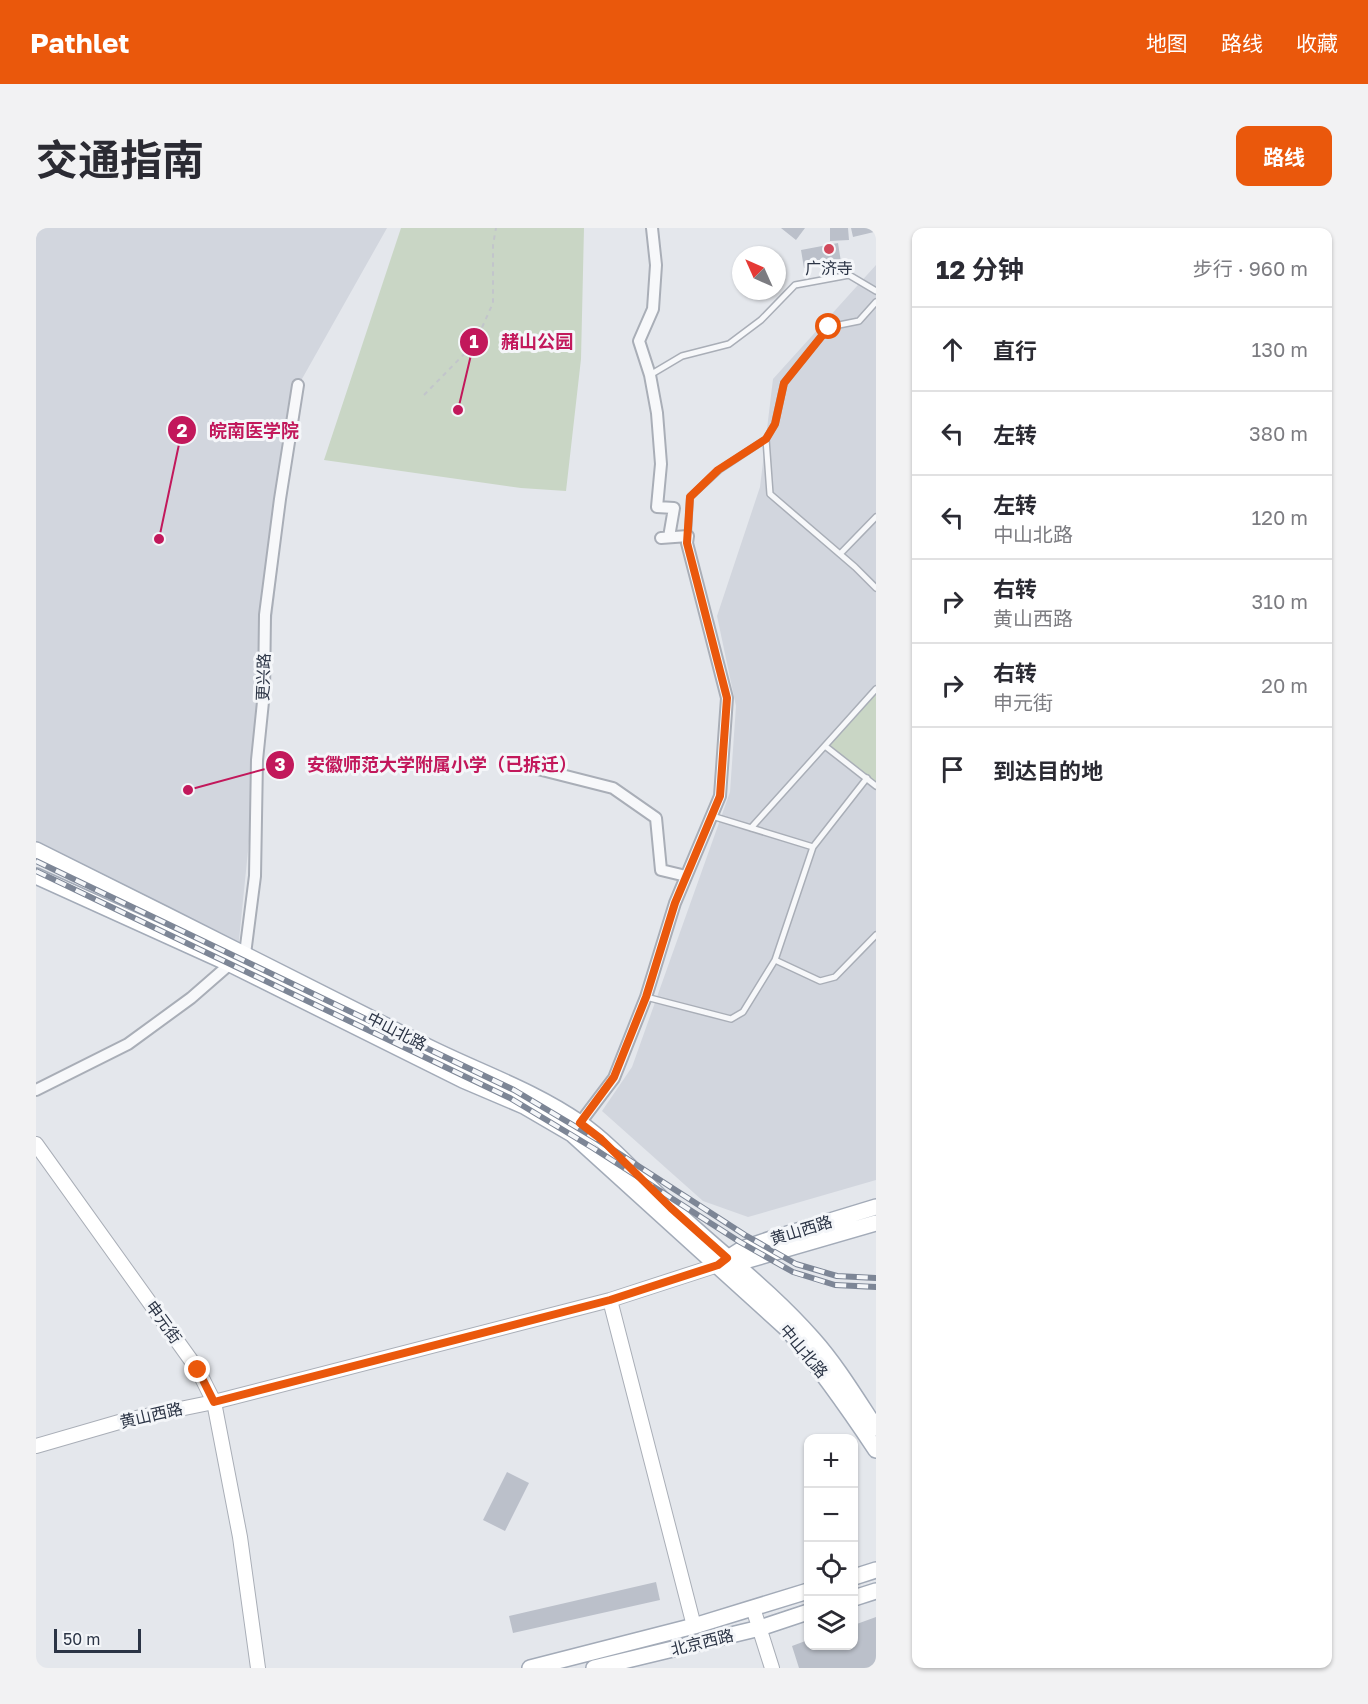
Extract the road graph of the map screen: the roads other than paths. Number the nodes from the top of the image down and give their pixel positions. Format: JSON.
{"nodes":[{"id":1,"x":652,"y":228,"type":"edge"},
{"id":2,"x":876,"y":291,"type":"edge"},
{"id":3,"x":876,"y":302,"type":"edge"},
{"id":4,"x":650,"y":375,"type":"junction"},
{"id":5,"x":298,"y":386,"type":"dead end"},
{"id":6,"x":766,"y":439,"type":"junction"},
{"id":7,"x":876,"y":518,"type":"edge"},
{"id":8,"x":688,"y":536,"type":"junction"},
{"id":9,"x":840,"y":555,"type":"junction"},
{"id":10,"x":876,"y":588,"type":"edge"},
{"id":11,"x":876,"y":690,"type":"edge"},
{"id":12,"x":825,"y":746,"type":"junction"},
{"id":13,"x":526,"y":766,"type":"dead end"},
{"id":14,"x":867,"y":778,"type":"junction"},
{"id":15,"x":876,"y":786,"type":"edge"},
{"id":16,"x":712,"y":816,"type":"junction"},
{"id":17,"x":751,"y":828,"type":"junction"},
{"id":18,"x":813,"y":847,"type":"junction"},
{"id":19,"x":36,"y":850,"type":"edge"},
{"id":20,"x":36,"y":876,"type":"edge"},
{"id":21,"x":687,"y":876,"type":"junction"},
{"id":22,"x":876,"y":935,"type":"edge"},
{"id":23,"x":245,"y":954,"type":"junction"},
{"id":24,"x":775,"y":960,"type":"junction"},
{"id":25,"x":234,"y":967,"type":"junction"},
{"id":26,"x":646,"y":997,"type":"junction"},
{"id":27,"x":36,"y":1090,"type":"edge"},
{"id":28,"x":580,"y":1123,"type":"junction"},
{"id":29,"x":36,"y":1144,"type":"edge"},
{"id":30,"x":876,"y":1207,"type":"edge"},
{"id":31,"x":876,"y":1223,"type":"edge"},
{"id":32,"x":726,"y":1262,"type":"junction"},
{"id":33,"x":610,"y":1300,"type":"junction"},
{"id":34,"x":214,"y":1402,"type":"junction"},
{"id":35,"x":876,"y":1428,"type":"edge"},
{"id":36,"x":36,"y":1446,"type":"edge"},
{"id":37,"x":876,"y":1450,"type":"edge"},
{"id":38,"x":876,"y":1570,"type":"edge"},
{"id":39,"x":858,"y":1576,"type":"edge"},
{"id":40,"x":876,"y":1591,"type":"edge"},
{"id":41,"x":804,"y":1592,"type":"edge"},
{"id":42,"x":858,"y":1597,"type":"edge"},
{"id":43,"x":753,"y":1608,"type":"junction"},
{"id":44,"x":804,"y":1613,"type":"edge"},
{"id":45,"x":694,"y":1626,"type":"junction"},
{"id":46,"x":760,"y":1628,"type":"junction"},
{"id":47,"x":258,"y":1668,"type":"edge"},
{"id":48,"x":530,"y":1668,"type":"edge"},
{"id":49,"x":594,"y":1668,"type":"edge"},
{"id":50,"x":772,"y":1668,"type":"edge"}],
"edges":[{"from":1,"to":4,"type":"street"},
{"from":2,"to":4,"type":"lane"},
{"from":3,"to":6,"type":"lane"},
{"from":4,"to":8,"type":"street"},
{"from":5,"to":23,"type":"street","name":"更兴路"},
{"from":6,"to":8,"type":"lane"},
{"from":6,"to":9,"type":"lane"},
{"from":7,"to":9,"type":"lane"},
{"from":8,"to":16,"type":"street"},
{"from":9,"to":10,"type":"lane"},
{"from":11,"to":12,"type":"lane"},
{"from":12,"to":14,"type":"lane"},
{"from":12,"to":17,"type":"lane"},
{"from":13,"to":21,"type":"street"},
{"from":14,"to":15,"type":"lane"},
{"from":14,"to":18,"type":"lane"},
{"from":16,"to":17,"type":"lane"},
{"from":16,"to":21,"type":"street"},
{"from":17,"to":18,"type":"lane"},
{"from":18,"to":24,"type":"lane"},
{"from":19,"to":23,"type":"main road","name":"中山北路"},
{"from":20,"to":25,"type":"main road"},
{"from":21,"to":26,"type":"street"},
{"from":22,"to":24,"type":"lane"},
{"from":23,"to":25,"type":"street","name":"更兴路"},
{"from":23,"to":28,"type":"main road","name":"中山北路"},
{"from":24,"to":26,"type":"lane"},
{"from":25,"to":27,"type":"street"},
{"from":25,"to":32,"type":"main road"},
{"from":26,"to":28,"type":"street"},
{"from":28,"to":32,"type":"main road","name":"中山北路"},
{"from":29,"to":34,"type":"street","name":"申元街"},
{"from":30,"to":32,"type":"main road","name":"黄山西路"},
{"from":31,"to":32,"type":"main road","name":"黄山西路"},
{"from":32,"to":33,"type":"street","name":"黄山西路"},
{"from":32,"to":35,"type":"main road","name":"中山北路"},
{"from":32,"to":37,"type":"main road","name":"中山北路"},
{"from":33,"to":34,"type":"street","name":"黄山西路"},
{"from":33,"to":45,"type":"street"},
{"from":34,"to":36,"type":"street","name":"黄山西路"},
{"from":34,"to":47,"type":"street","name":"申元街"},
{"from":38,"to":39,"type":"main road"},
{"from":40,"to":42,"type":"main road"},
{"from":41,"to":43,"type":"main road","name":"北京西路"},
{"from":43,"to":45,"type":"main road","name":"北京西路"},
{"from":43,"to":46,"type":"street"},
{"from":44,"to":46,"type":"main road","name":"北京西路"},
{"from":45,"to":48,"type":"main road","name":"北京西路"},
{"from":46,"to":49,"type":"main road","name":"北京西路"},
{"from":46,"to":50,"type":"street"}]}
